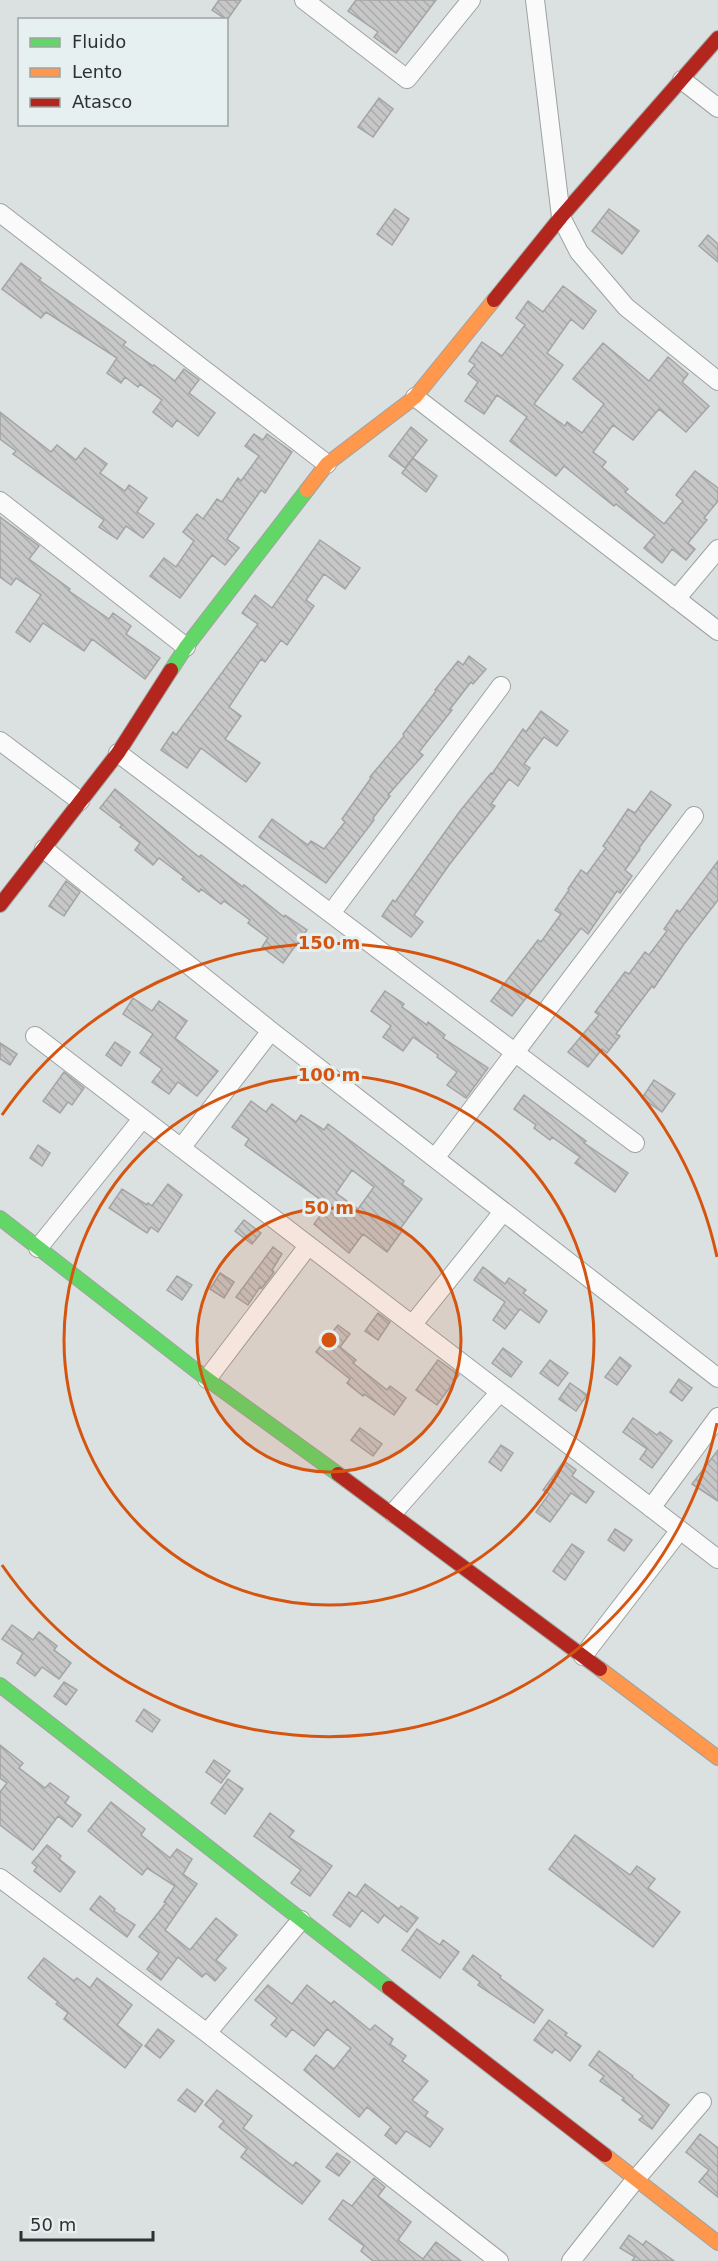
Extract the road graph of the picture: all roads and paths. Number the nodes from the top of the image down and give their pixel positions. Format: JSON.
{"nodes":[{"id":1,"x":304,"y":0,"type":"edge"},
{"id":2,"x":471,"y":0,"type":"edge"},
{"id":3,"x":536,"y":0,"type":"edge"},
{"id":4,"x":718,"y":38,"type":"edge"},
{"id":5,"x":682,"y":80,"type":"junction"},
{"id":6,"x":718,"y":108,"type":"edge"},
{"id":7,"x":0,"y":213,"type":"edge"},
{"id":8,"x":561,"y":216,"type":"junction"},
{"id":9,"x":718,"y":381,"type":"edge"},
{"id":10,"x":415,"y":397,"type":"junction"},
{"id":11,"x":327,"y":464,"type":"junction"},
{"id":12,"x":0,"y":501,"type":"edge"},
{"id":13,"x":718,"y":549,"type":"edge"},
{"id":14,"x":676,"y":599,"type":"junction"},
{"id":15,"x":718,"y":631,"type":"edge"},
{"id":16,"x":186,"y":647,"type":"junction"},
{"id":17,"x":501,"y":686,"type":"dead end"},
{"id":18,"x":0,"y":741,"type":"edge"},
{"id":19,"x":118,"y":753,"type":"junction"},
{"id":20,"x":80,"y":801,"type":"junction"},
{"id":21,"x":694,"y":816,"type":"dead end"},
{"id":22,"x":44,"y":849,"type":"junction"},
{"id":23,"x":0,"y":905,"type":"edge"},
{"id":24,"x":332,"y":912,"type":"junction"},
{"id":25,"x":271,"y":1031,"type":"junction"},
{"id":26,"x":35,"y":1036,"type":"dead end"},
{"id":27,"x":514,"y":1051,"type":"junction"},
{"id":28,"x":142,"y":1119,"type":"junction"},
{"id":29,"x":635,"y":1143,"type":"dead end"},
{"id":30,"x":181,"y":1148,"type":"junction"},
{"id":31,"x":435,"y":1158,"type":"junction"},
{"id":32,"x":504,"y":1212,"type":"junction"},
{"id":33,"x":0,"y":1218,"type":"edge"},
{"id":34,"x":308,"y":1246,"type":"junction"},
{"id":35,"x":38,"y":1248,"type":"junction"},
{"id":36,"x":412,"y":1325,"type":"junction"},
{"id":37,"x":718,"y":1378,"type":"edge"},
{"id":38,"x":207,"y":1379,"type":"junction"},
{"id":39,"x":500,"y":1392,"type":"junction"},
{"id":40,"x":718,"y":1417,"type":"edge"},
{"id":41,"x":651,"y":1508,"type":"junction"},
{"id":42,"x":393,"y":1513,"type":"junction"},
{"id":43,"x":680,"y":1530,"type":"junction"},
{"id":44,"x":718,"y":1559,"type":"edge"},
{"id":45,"x":583,"y":1656,"type":"junction"},
{"id":46,"x":0,"y":1685,"type":"edge"},
{"id":47,"x":718,"y":1758,"type":"edge"},
{"id":48,"x":0,"y":1878,"type":"edge"},
{"id":49,"x":302,"y":1920,"type":"junction"},
{"id":50,"x":207,"y":2033,"type":"junction"},
{"id":51,"x":702,"y":2102,"type":"dead end"},
{"id":52,"x":635,"y":2180,"type":"junction"},
{"id":53,"x":718,"y":2242,"type":"edge"},
{"id":54,"x":499,"y":2261,"type":"edge"},
{"id":55,"x":571,"y":2261,"type":"edge"}],
"edges":[{"from":1,"to":2,"type":"street"},
{"from":3,"to":8,"type":"street"},
{"from":4,"to":5,"type":"street"},
{"from":5,"to":6,"type":"street"},
{"from":5,"to":8,"type":"street"},
{"from":7,"to":11,"type":"street"},
{"from":8,"to":9,"type":"street"},
{"from":8,"to":10,"type":"street"},
{"from":10,"to":11,"type":"street"},
{"from":10,"to":14,"type":"street"},
{"from":11,"to":16,"type":"street"},
{"from":12,"to":16,"type":"street"},
{"from":13,"to":14,"type":"street"},
{"from":14,"to":15,"type":"street"},
{"from":16,"to":19,"type":"street"},
{"from":17,"to":24,"type":"street"},
{"from":18,"to":20,"type":"street"},
{"from":19,"to":20,"type":"street"},
{"from":19,"to":24,"type":"street"},
{"from":20,"to":22,"type":"street"},
{"from":21,"to":27,"type":"street"},
{"from":22,"to":23,"type":"street"},
{"from":22,"to":25,"type":"street"},
{"from":24,"to":27,"type":"street"},
{"from":25,"to":30,"type":"street"},
{"from":25,"to":31,"type":"street"},
{"from":26,"to":28,"type":"street"},
{"from":27,"to":29,"type":"street"},
{"from":27,"to":31,"type":"street"},
{"from":28,"to":30,"type":"street"},
{"from":28,"to":35,"type":"street"},
{"from":30,"to":34,"type":"street"},
{"from":31,"to":32,"type":"street"},
{"from":32,"to":36,"type":"street"},
{"from":32,"to":37,"type":"street"},
{"from":33,"to":35,"type":"street"},
{"from":34,"to":36,"type":"street"},
{"from":34,"to":38,"type":"street"},
{"from":35,"to":38,"type":"street"},
{"from":36,"to":39,"type":"street"},
{"from":38,"to":42,"type":"street"},
{"from":39,"to":41,"type":"street"},
{"from":39,"to":42,"type":"street"},
{"from":40,"to":41,"type":"street"},
{"from":41,"to":43,"type":"street"},
{"from":42,"to":45,"type":"street"},
{"from":43,"to":44,"type":"street"},
{"from":43,"to":45,"type":"street"},
{"from":45,"to":47,"type":"street"},
{"from":46,"to":49,"type":"street"},
{"from":48,"to":50,"type":"street"},
{"from":49,"to":50,"type":"street"},
{"from":49,"to":52,"type":"street"},
{"from":50,"to":54,"type":"street"},
{"from":51,"to":52,"type":"street"},
{"from":52,"to":53,"type":"street"},
{"from":52,"to":55,"type":"street"}]}
